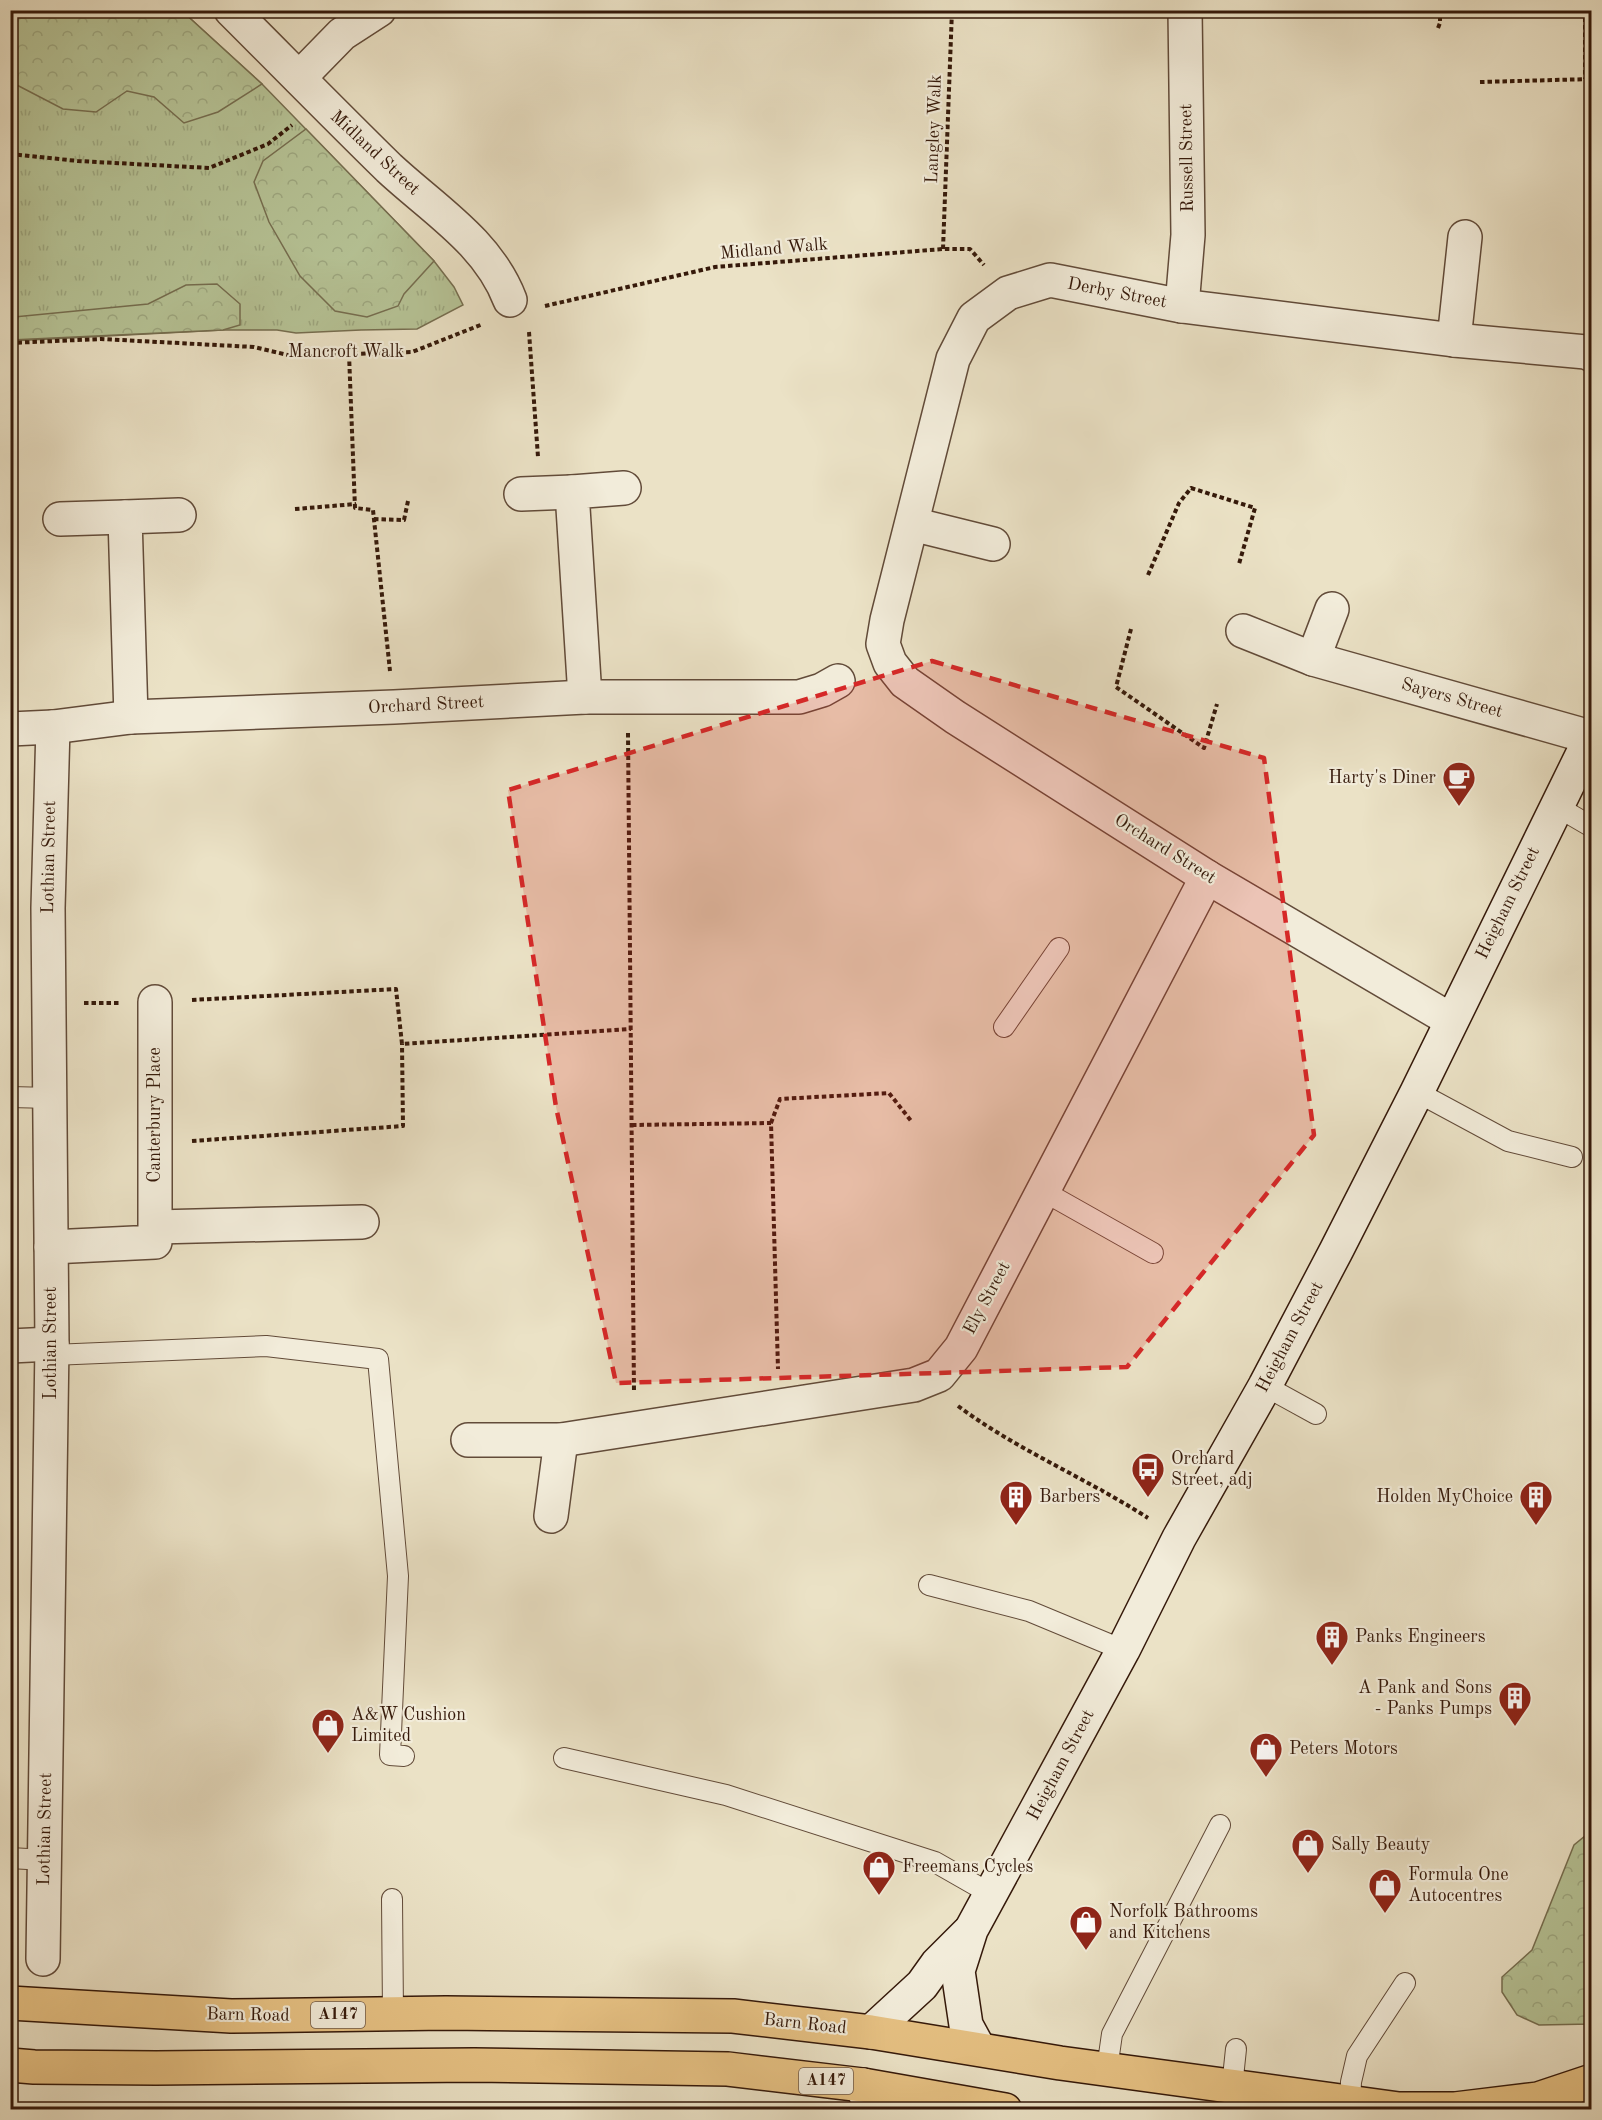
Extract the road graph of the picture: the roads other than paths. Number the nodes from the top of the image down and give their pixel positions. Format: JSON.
{"nodes":[{"id":1,"x":231,"y":10,"type":"edge"},
{"id":2,"x":379,"y":10,"type":"edge"},
{"id":3,"x":1185,"y":10,"type":"edge"},
{"id":4,"x":310,"y":90,"type":"junction"},
{"id":5,"x":1465,"y":237,"type":"dead end"},
{"id":6,"x":1182,"y":306,"type":"junction"},
{"id":7,"x":516,"y":313,"type":"road end"},
{"id":8,"x":1454,"y":340,"type":"junction"},
{"id":9,"x":1592,"y":355,"type":"edge"},
{"id":10,"x":624,"y":489,"type":"dead end"},
{"id":11,"x":179,"y":515,"type":"dead end"},
{"id":12,"x":125,"y":517,"type":"junction"},
{"id":13,"x":60,"y":519,"type":"dead end"},
{"id":14,"x":912,"y":524,"type":"junction"},
{"id":15,"x":993,"y":544,"type":"dead end"},
{"id":16,"x":1332,"y":609,"type":"dead end"},
{"id":17,"x":1244,"y":631,"type":"dead end"},
{"id":18,"x":1313,"y":658,"type":"junction"},
{"id":19,"x":890,"y":663,"type":"joint"},
{"id":20,"x":838,"y":681,"type":"dead end"},
{"id":21,"x":585,"y":697,"type":"junction"},
{"id":22,"x":131,"y":717,"type":"junction"},
{"id":23,"x":53,"y":727,"type":"junction"},
{"id":24,"x":10,"y":729,"type":"edge"},
{"id":25,"x":1591,"y":736,"type":"edge"},
{"id":26,"x":1556,"y":806,"type":"junction"},
{"id":27,"x":1592,"y":826,"type":"edge"},
{"id":28,"x":1207,"y":877,"type":"junction"},
{"id":29,"x":1059,"y":948,"type":"dead end"},
{"id":30,"x":155,"y":1002,"type":"road end"},
{"id":31,"x":1451,"y":1020,"type":"junction"},
{"id":32,"x":1004,"y":1027,"type":"dead end"},
{"id":33,"x":1417,"y":1092,"type":"junction"},
{"id":34,"x":10,"y":1097,"type":"edge"},
{"id":35,"x":51,"y":1098,"type":"junction"},
{"id":36,"x":1572,"y":1157,"type":"dead end"},
{"id":37,"x":1043,"y":1191,"type":"junction"},
{"id":38,"x":362,"y":1222,"type":"dead end"},
{"id":39,"x":156,"y":1227,"type":"junction"},
{"id":40,"x":51,"y":1247,"type":"junction"},
{"id":41,"x":1153,"y":1253,"type":"dead end"},
{"id":42,"x":10,"y":1346,"type":"edge"},
{"id":43,"x":52,"y":1349,"type":"junction"},
{"id":44,"x":1265,"y":1386,"type":"junction"},
{"id":45,"x":1316,"y":1414,"type":"dead end"},
{"id":46,"x":468,"y":1440,"type":"dead end"},
{"id":47,"x":561,"y":1440,"type":"junction"},
{"id":48,"x":551,"y":1516,"type":"dead end"},
{"id":49,"x":929,"y":1585,"type":"dead end"},
{"id":50,"x":1123,"y":1650,"type":"junction"},
{"id":51,"x":564,"y":1758,"type":"dead end"},
{"id":52,"x":395,"y":1759,"type":"dead end"},
{"id":53,"x":1220,"y":1825,"type":"dead end"},
{"id":54,"x":10,"y":1858,"type":"edge"},
{"id":55,"x":45,"y":1860,"type":"junction"},
{"id":56,"x":991,"y":1894,"type":"junction"},
{"id":57,"x":392,"y":1899,"type":"dead end"},
{"id":58,"x":971,"y":1930,"type":"junction"},
{"id":59,"x":44,"y":1959,"type":"dead end"},
{"id":60,"x":1405,"y":1983,"type":"dead end"},
{"id":61,"x":10,"y":2004,"type":"edge"},
{"id":62,"x":393,"y":2014,"type":"junction"},
{"id":63,"x":871,"y":2032,"type":"junction"},
{"id":64,"x":980,"y":2049,"type":"junction"},
{"id":65,"x":1236,"y":2049,"type":"dead end"},
{"id":66,"x":10,"y":2065,"type":"edge"},
{"id":67,"x":1107,"y":2069,"type":"junction"},
{"id":68,"x":1592,"y":2080,"type":"edge"},
{"id":69,"x":1232,"y":2087,"type":"junction"},
{"id":70,"x":866,"y":2097,"type":"edge"},
{"id":71,"x":1350,"y":2103,"type":"junction"},
{"id":72,"x":987,"y":2108,"type":"edge"}],
"edges":[{"from":1,"to":4,"type":"street","name":"Midland Street"},
{"from":2,"to":4,"type":"street"},
{"from":3,"to":6,"type":"street","name":"Russell Street"},
{"from":4,"to":7,"type":"street","name":"Midland Street"},
{"from":5,"to":8,"type":"street"},
{"from":6,"to":8,"type":"street","name":"Derby Street"},
{"from":6,"to":14,"type":"street","name":"Derby Street"},
{"from":8,"to":9,"type":"street","name":"Derby Street"},
{"from":10,"to":21,"type":"street"},
{"from":11,"to":12,"type":"street"},
{"from":12,"to":13,"type":"street"},
{"from":12,"to":22,"type":"street"},
{"from":14,"to":15,"type":"street"},
{"from":14,"to":19,"type":"street","name":"Derby Street"},
{"from":16,"to":18,"type":"street"},
{"from":17,"to":18,"type":"street","name":"Sayers Street"},
{"from":18,"to":25,"type":"street","name":"Sayers Street"},
{"from":19,"to":28,"type":"street","name":"Orchard Street"},
{"from":20,"to":21,"type":"street","name":"Orchard Street"},
{"from":21,"to":22,"type":"street","name":"Orchard Street"},
{"from":22,"to":23,"type":"street","name":"Orchard Street"},
{"from":23,"to":24,"type":"street","name":"Orchard Street"},
{"from":23,"to":35,"type":"street","name":"Lothian Street"},
{"from":25,"to":26,"type":"street","name":"Heigham Street"},
{"from":26,"to":27,"type":"lane"},
{"from":26,"to":31,"type":"street","name":"Heigham Street"},
{"from":28,"to":31,"type":"street","name":"Orchard Street"},
{"from":28,"to":37,"type":"street","name":"Ely Street"},
{"from":29,"to":32,"type":"lane"},
{"from":30,"to":39,"type":"street","name":"Canterbury Place"},
{"from":31,"to":33,"type":"street","name":"Heigham Street"},
{"from":33,"to":36,"type":"lane"},
{"from":33,"to":44,"type":"street","name":"Heigham Street"},
{"from":34,"to":35,"type":"lane"},
{"from":35,"to":40,"type":"street","name":"Lothian Street"},
{"from":37,"to":41,"type":"lane"},
{"from":37,"to":47,"type":"street","name":"Ely Street"},
{"from":38,"to":39,"type":"street"},
{"from":39,"to":40,"type":"street"},
{"from":40,"to":43,"type":"street","name":"Lothian Street"},
{"from":42,"to":43,"type":"street"},
{"from":43,"to":52,"type":"lane"},
{"from":43,"to":55,"type":"street","name":"Lothian Street"},
{"from":44,"to":45,"type":"lane"},
{"from":44,"to":50,"type":"street","name":"Heigham Street"},
{"from":46,"to":47,"type":"street"},
{"from":47,"to":48,"type":"street"},
{"from":49,"to":50,"type":"lane"},
{"from":50,"to":56,"type":"street","name":"Heigham Street"},
{"from":51,"to":56,"type":"lane"},
{"from":53,"to":67,"type":"lane"},
{"from":54,"to":55,"type":"lane"},
{"from":55,"to":59,"type":"street","name":"Lothian Street"},
{"from":56,"to":58,"type":"street","name":"Heigham Street"},
{"from":57,"to":62,"type":"lane"},
{"from":58,"to":63,"type":"street","name":"Heigham Street"},
{"from":58,"to":64,"type":"street","name":"Heigham Street"},
{"from":60,"to":71,"type":"lane"},
{"from":61,"to":62,"type":"main road","name":"Barn Road","number":"A147"},
{"from":62,"to":63,"type":"main road","name":"Barn Road","number":"A147"},
{"from":63,"to":64,"type":"main road","name":"Barn Road","number":"A147"},
{"from":64,"to":67,"type":"main road","name":"Barn Road","number":"A147"},
{"from":65,"to":69,"type":"lane"},
{"from":66,"to":70,"type":"main road","number":"A147"},
{"from":67,"to":69,"type":"main road","name":"Barn Road","number":"A147"},
{"from":68,"to":71,"type":"main road","name":"Barn Road","number":"A147"},
{"from":69,"to":71,"type":"main road","name":"Barn Road","number":"A147"},
{"from":70,"to":72,"type":"main road","number":"A147"}]}
